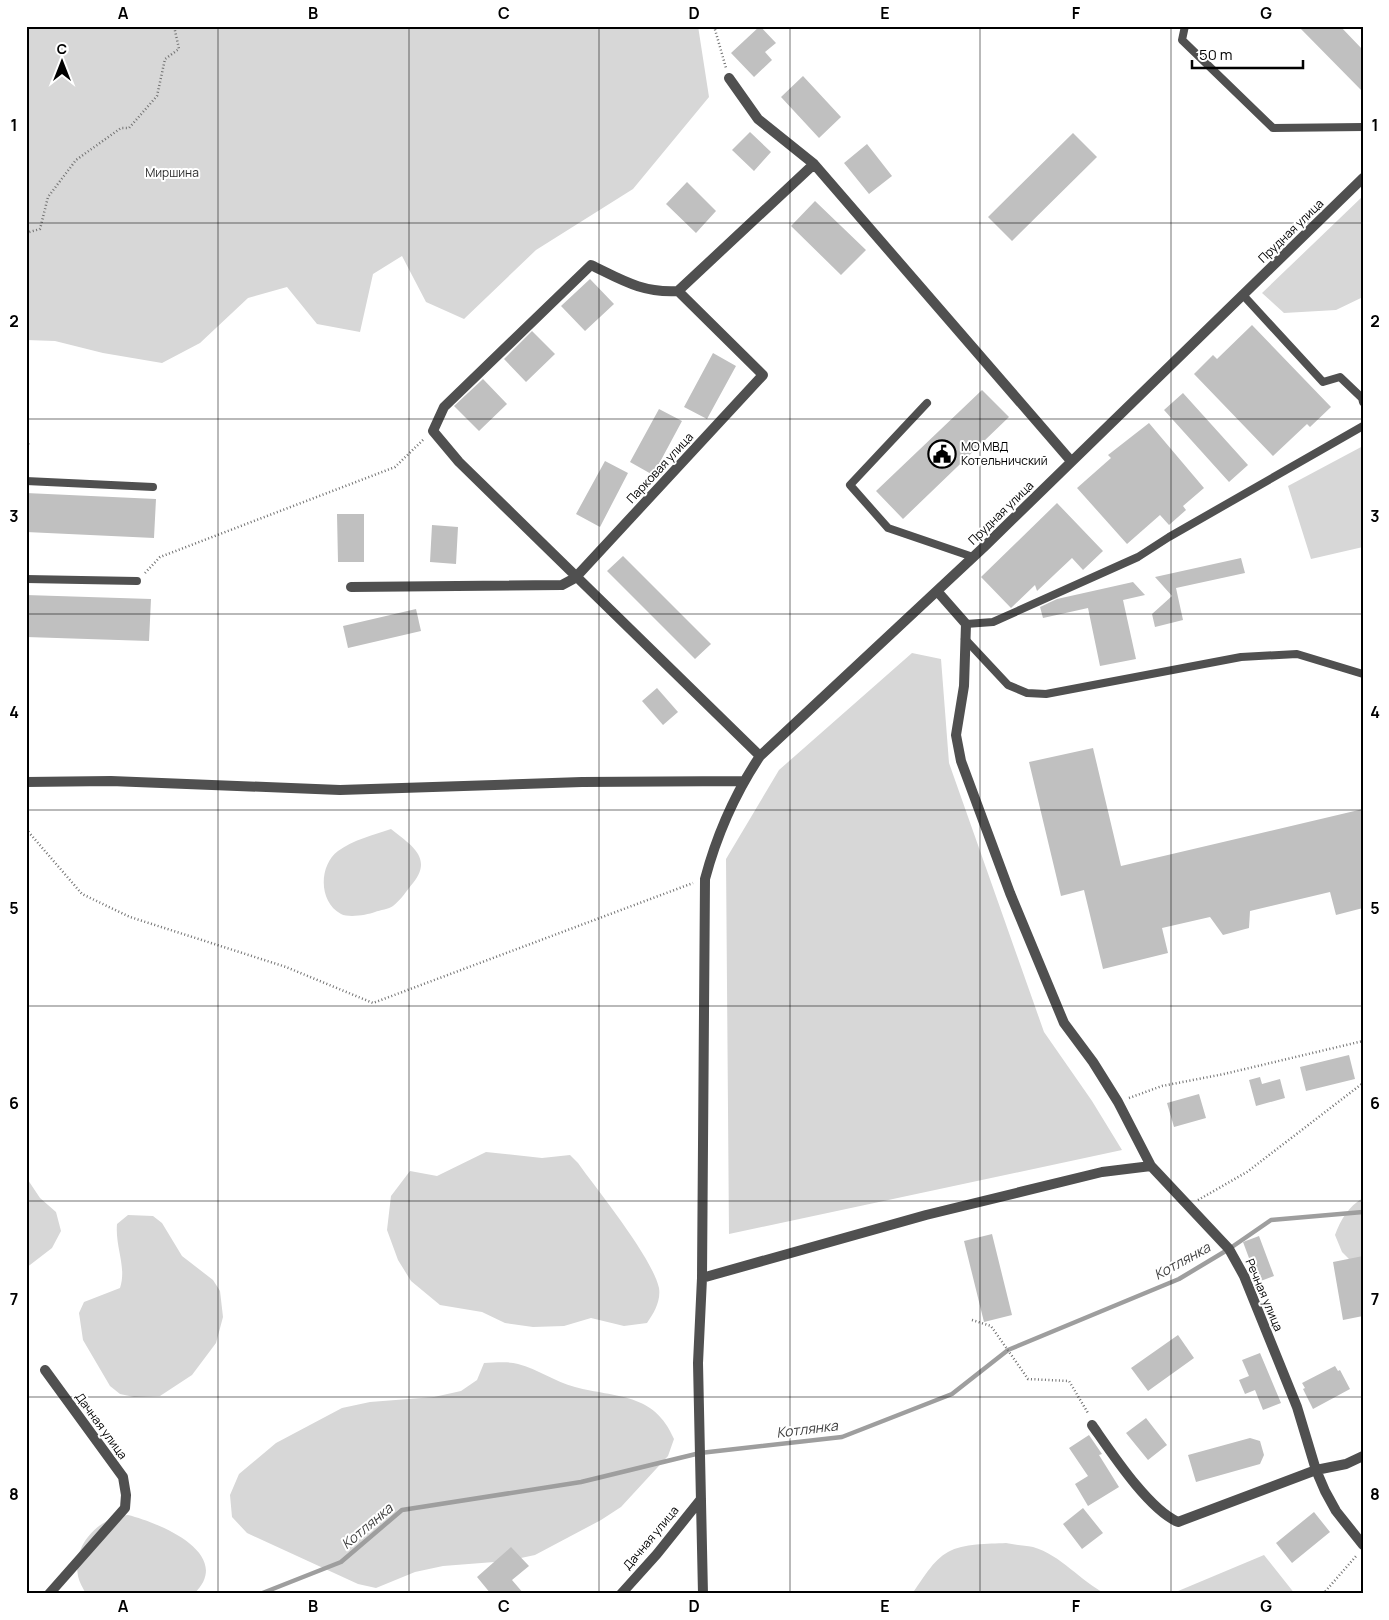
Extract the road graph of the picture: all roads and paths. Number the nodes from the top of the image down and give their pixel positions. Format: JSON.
{"nodes":[{"id":1,"x":174,"y":26,"type":"edge"},
{"id":2,"x":714,"y":26,"type":"edge"},
{"id":3,"x":1185,"y":26,"type":"edge"},
{"id":4,"x":729,"y":78,"type":"joint"},
{"id":5,"x":1363,"y":127,"type":"edge"},
{"id":6,"x":814,"y":164,"type":"junction"},
{"id":7,"x":1363,"y":178,"type":"edge"},
{"id":8,"x":26,"y":233,"type":"edge"},
{"id":9,"x":678,"y":291,"type":"junction"},
{"id":10,"x":1243,"y":295,"type":"junction"},
{"id":11,"x":1363,"y":402,"type":"edge"},
{"id":12,"x":927,"y":403,"type":"dead end"},
{"id":13,"x":1363,"y":426,"type":"edge"},
{"id":14,"x":433,"y":431,"type":"junction"},
{"id":15,"x":26,"y":437,"type":"edge"},
{"id":16,"x":26,"y":448,"type":"edge"},
{"id":17,"x":1071,"y":461,"type":"junction"},
{"id":18,"x":26,"y":482,"type":"edge"},
{"id":19,"x":153,"y":487,"type":"dead end"},
{"id":20,"x":973,"y":558,"type":"junction"},
{"id":21,"x":26,"y":578,"type":"edge"},
{"id":22,"x":575,"y":578,"type":"junction"},
{"id":23,"x":137,"y":581,"type":"joint"},
{"id":24,"x":350,"y":587,"type":"dead end"},
{"id":25,"x":937,"y":591,"type":"junction"},
{"id":26,"x":966,"y":624,"type":"junction"},
{"id":27,"x":965,"y":640,"type":"junction"},
{"id":28,"x":1363,"y":674,"type":"edge"},
{"id":29,"x":760,"y":756,"type":"junction"},
{"id":30,"x":26,"y":782,"type":"edge"},
{"id":31,"x":742,"y":782,"type":"junction"},
{"id":32,"x":26,"y":828,"type":"edge"},
{"id":33,"x":705,"y":878,"type":"junction"},
{"id":34,"x":1363,"y":1041,"type":"edge"},
{"id":35,"x":1363,"y":1083,"type":"edge"},
{"id":36,"x":1118,"y":1102,"type":"junction"},
{"id":37,"x":1151,"y":1166,"type":"junction"},
{"id":38,"x":1190,"y":1205,"type":"junction"},
{"id":39,"x":702,"y":1278,"type":"junction"},
{"id":40,"x":972,"y":1320,"type":"dead end"},
{"id":41,"x":45,"y":1370,"type":"dead end"},
{"id":42,"x":1092,"y":1424,"type":"joint"},
{"id":43,"x":1363,"y":1456,"type":"edge"},
{"id":44,"x":1316,"y":1470,"type":"junction"},
{"id":45,"x":700,"y":1499,"type":"junction"},
{"id":46,"x":1363,"y":1545,"type":"edge"},
{"id":47,"x":1363,"y":1549,"type":"edge"},
{"id":48,"x":49,"y":1594,"type":"edge"},
{"id":49,"x":621,"y":1594,"type":"edge"},
{"id":50,"x":703,"y":1594,"type":"edge"},
{"id":51,"x":1323,"y":1594,"type":"edge"}],
"edges":[{"from":1,"to":8,"type":"path"},
{"from":2,"to":4,"type":"path"},
{"from":3,"to":5,"type":"lane"},
{"from":4,"to":6,"type":"street"},
{"from":6,"to":9,"type":"street"},
{"from":6,"to":17,"type":"street"},
{"from":7,"to":10,"type":"street","name":"Прудная улица"},
{"from":9,"to":14,"type":"street"},
{"from":9,"to":22,"type":"street","name":"Парковая улица"},
{"from":10,"to":11,"type":"lane"},
{"from":10,"to":17,"type":"street","name":"Прудная улица"},
{"from":12,"to":20,"type":"lane"},
{"from":13,"to":26,"type":"lane"},
{"from":14,"to":22,"type":"street"},
{"from":14,"to":23,"type":"path"},
{"from":15,"to":16,"type":"path"},
{"from":17,"to":20,"type":"street","name":"Прудная улица"},
{"from":18,"to":19,"type":"lane"},
{"from":20,"to":25,"type":"street","name":"Прудная улица"},
{"from":21,"to":23,"type":"lane"},
{"from":22,"to":24,"type":"street"},
{"from":22,"to":29,"type":"street"},
{"from":25,"to":26,"type":"street"},
{"from":25,"to":29,"type":"street","name":"Прудная улица"},
{"from":26,"to":27,"type":"street","name":"Речная улица"},
{"from":27,"to":28,"type":"lane"},
{"from":27,"to":36,"type":"street","name":"Речная улица"},
{"from":29,"to":31,"type":"street","name":"Прудная улица"},
{"from":30,"to":31,"type":"street"},
{"from":31,"to":33,"type":"street","name":"Прудная улица"},
{"from":32,"to":33,"type":"path"},
{"from":33,"to":39,"type":"street","name":"Прудная улица"},
{"from":34,"to":36,"type":"path"},
{"from":35,"to":38,"type":"path"},
{"from":36,"to":37,"type":"street","name":"Речная улица"},
{"from":37,"to":38,"type":"street","name":"Речная улица"},
{"from":37,"to":39,"type":"street"},
{"from":38,"to":44,"type":"street","name":"Речная улица"},
{"from":39,"to":45,"type":"street","name":"Прудная улица"},
{"from":40,"to":42,"type":"path"},
{"from":41,"to":48,"type":"street","name":"Дачная улица"},
{"from":42,"to":44,"type":"street"},
{"from":43,"to":44,"type":"street"},
{"from":44,"to":46,"type":"street","name":"Речная улица"},
{"from":45,"to":49,"type":"street","name":"Дачная улица"},
{"from":45,"to":50,"type":"street","name":"Прудная улица"},
{"from":47,"to":51,"type":"path"}]}
